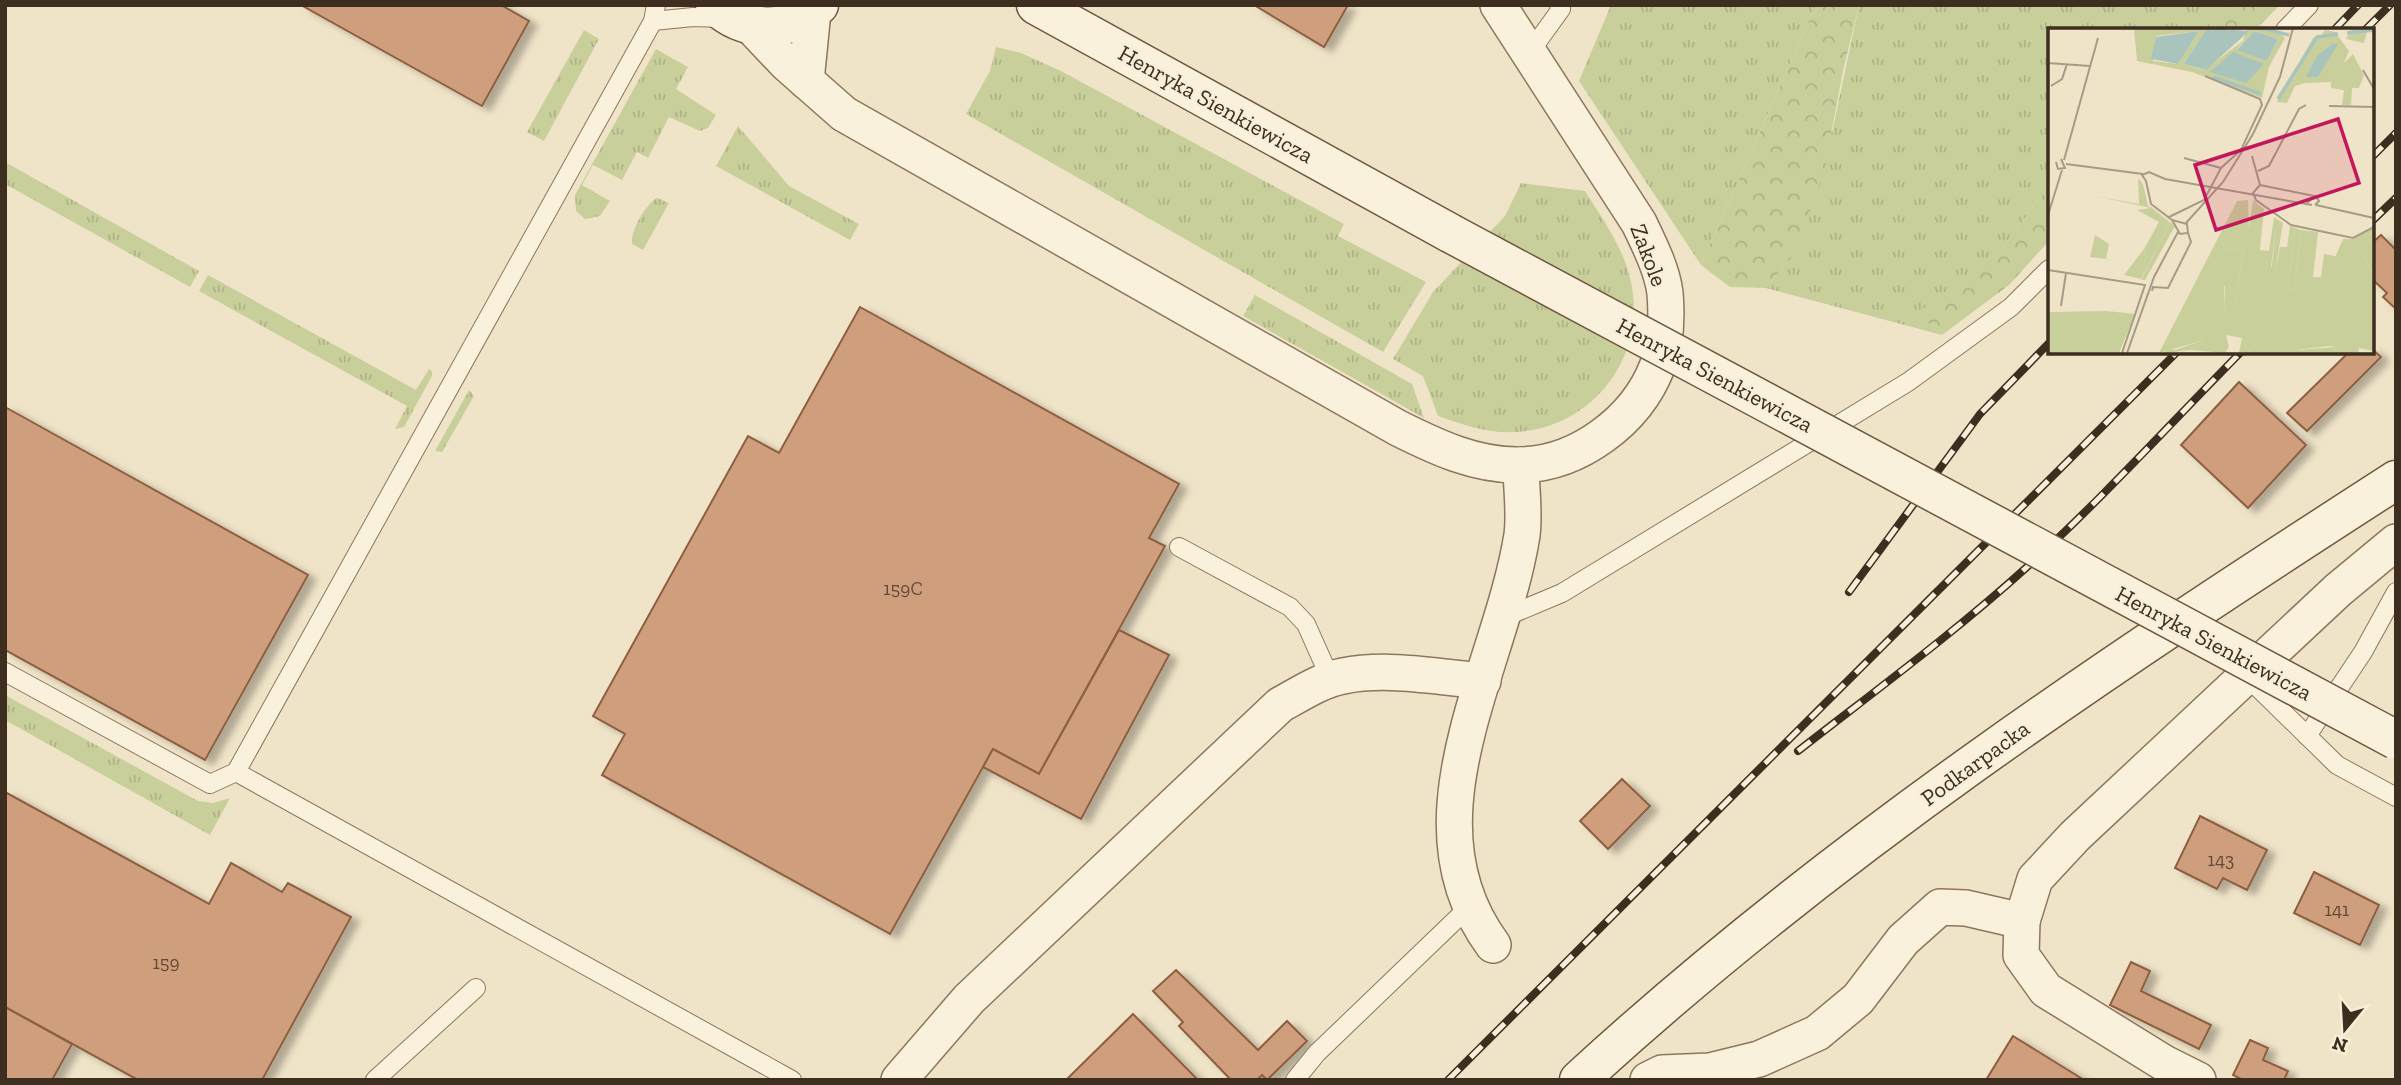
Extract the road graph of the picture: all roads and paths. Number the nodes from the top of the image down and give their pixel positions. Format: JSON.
{"nodes":[{"id":1,"x":1036,"y":5,"type":"edge"},
{"id":2,"x":1498,"y":5,"type":"edge"},
{"id":3,"x":2309,"y":5,"type":"edge"},
{"id":4,"x":1561,"y":6,"type":"edge"},
{"id":5,"x":816,"y":8,"type":"edge"},
{"id":6,"x":654,"y":13,"type":"edge"},
{"id":7,"x":733,"y":17,"type":"edge"},
{"id":8,"x":2287,"y":28,"type":"edge"},
{"id":9,"x":1530,"y":52,"type":"junction"},
{"id":10,"x":806,"y":82,"type":"junction"},
{"id":11,"x":2048,"y":270,"type":"edge"},
{"id":12,"x":1521,"y":465,"type":"junction"},
{"id":13,"x":2396,"y":480,"type":"edge"},
{"id":14,"x":1179,"y":547,"type":"dead end"},
{"id":15,"x":2392,"y":551,"type":"edge"},
{"id":16,"x":2396,"y":592,"type":"edge"},
{"id":17,"x":1499,"y":620,"type":"junction"},
{"id":18,"x":5,"y":672,"type":"edge"},
{"id":19,"x":2246,"y":676,"type":"junction"},
{"id":20,"x":1331,"y":680,"type":"junction"},
{"id":21,"x":1483,"y":681,"type":"junction"},
{"id":22,"x":2307,"y":736,"type":"junction"},
{"id":23,"x":2396,"y":740,"type":"edge"},
{"id":24,"x":236,"y":772,"type":"junction"},
{"id":25,"x":2396,"y":797,"type":"edge"},
{"id":26,"x":1469,"y":907,"type":"junction"},
{"id":27,"x":2022,"y":921,"type":"junction"},
{"id":28,"x":1493,"y":946,"type":"dead end"},
{"id":29,"x":477,"y":988,"type":"dead end"},
{"id":30,"x":375,"y":1080,"type":"edge"},
{"id":31,"x":792,"y":1080,"type":"edge"},
{"id":32,"x":899,"y":1080,"type":"edge"},
{"id":33,"x":1295,"y":1080,"type":"edge"},
{"id":34,"x":1579,"y":1080,"type":"edge"},
{"id":35,"x":1648,"y":1080,"type":"edge"},
{"id":36,"x":2198,"y":1080,"type":"edge"}],
"edges":[{"from":1,"to":23,"type":"main road","name":"Henryka Sienkiewicza","bridge":true},
{"from":2,"to":9,"type":"street","name":"Zakole"},
{"from":3,"to":8,"type":"lane"},
{"from":4,"to":9,"type":"lane"},
{"from":5,"to":7,"type":"main road"},
{"from":5,"to":10,"type":"street"},
{"from":6,"to":7,"type":"lane"},
{"from":6,"to":24,"type":"lane"},
{"from":7,"to":10,"type":"street","name":"Zakole"},
{"from":9,"to":12,"type":"street","name":"Zakole"},
{"from":10,"to":12,"type":"street","name":"Zakole"},
{"from":11,"to":17,"type":"lane"},
{"from":12,"to":17,"type":"street"},
{"from":13,"to":34,"type":"main road","name":"Podkarpacka"},
{"from":14,"to":20,"type":"lane"},
{"from":15,"to":19,"type":"street"},
{"from":16,"to":22,"type":"lane"},
{"from":17,"to":21,"type":"street"},
{"from":18,"to":24,"type":"lane"},
{"from":19,"to":22,"type":"lane"},
{"from":19,"to":27,"type":"street"},
{"from":20,"to":21,"type":"street"},
{"from":20,"to":32,"type":"street"},
{"from":21,"to":26,"type":"street"},
{"from":22,"to":25,"type":"lane"},
{"from":24,"to":31,"type":"lane"},
{"from":26,"to":28,"type":"street"},
{"from":26,"to":33,"type":"lane"},
{"from":27,"to":35,"type":"street"},
{"from":27,"to":36,"type":"street"},
{"from":29,"to":30,"type":"lane"}]}
